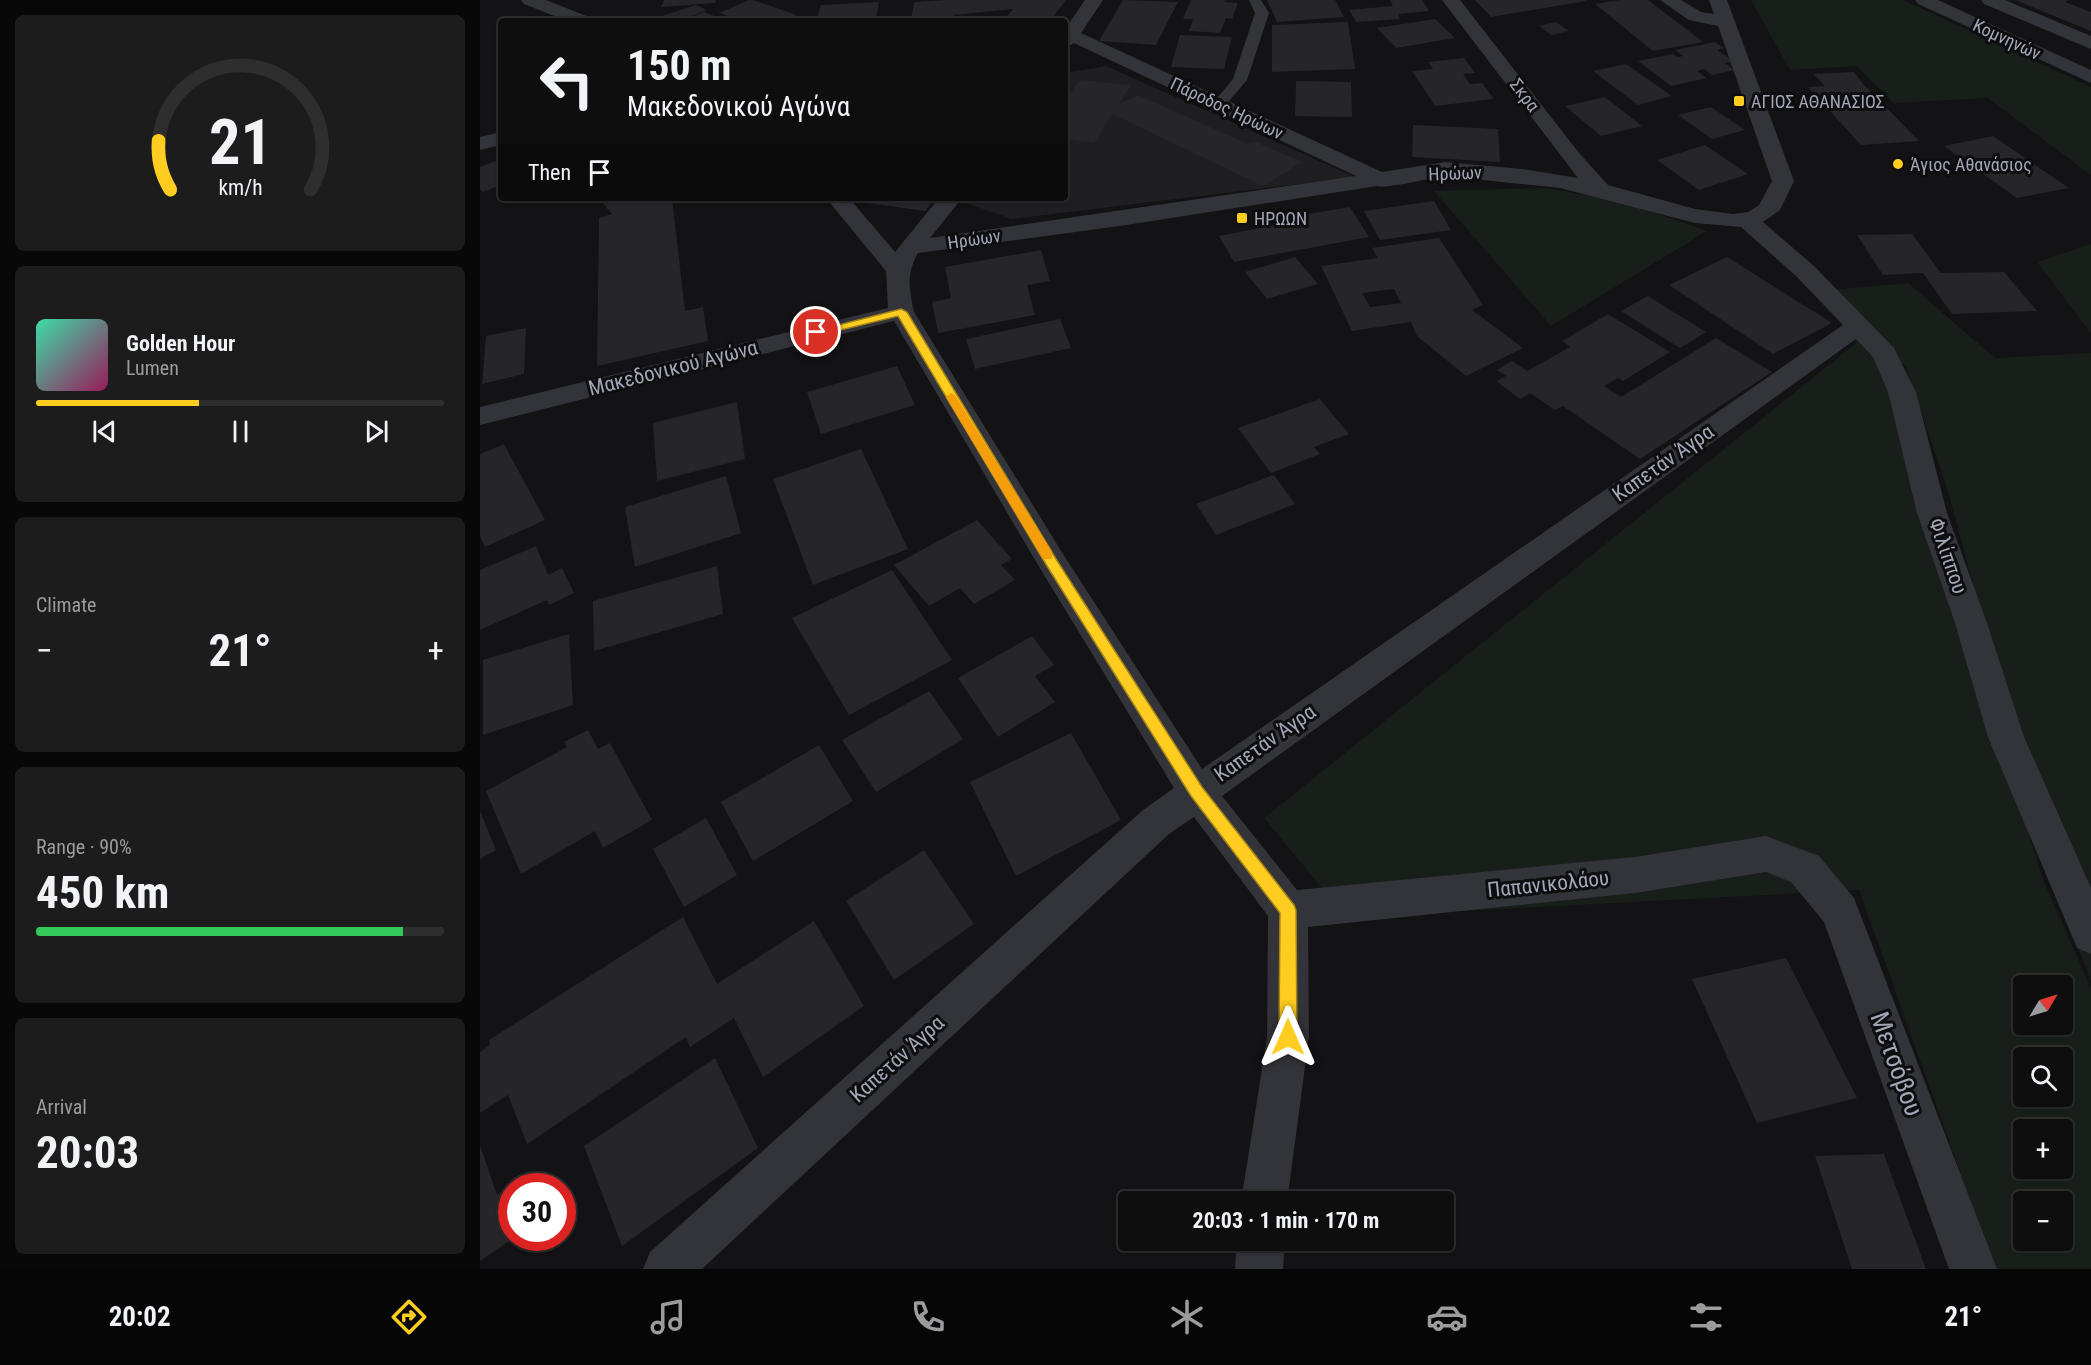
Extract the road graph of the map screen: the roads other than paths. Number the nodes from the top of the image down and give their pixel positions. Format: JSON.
{"nodes":[{"id":1,"x":530,"y":0,"type":"edge"},
{"id":2,"x":1094,"y":0,"type":"edge"},
{"id":3,"x":1255,"y":0,"type":"edge"},
{"id":4,"x":1450,"y":0,"type":"edge"},
{"id":5,"x":1669,"y":0,"type":"edge"},
{"id":6,"x":1718,"y":0,"type":"edge"},
{"id":7,"x":1924,"y":0,"type":"edge"},
{"id":8,"x":1990,"y":0,"type":"edge"},
{"id":9,"x":575,"y":18,"type":"edge"},
{"id":10,"x":1725,"y":22,"type":"junction"},
{"id":11,"x":1068,"y":39,"type":"edge"},
{"id":12,"x":2091,"y":43,"type":"edge"},
{"id":13,"x":2091,"y":77,"type":"edge"},
{"id":14,"x":1219,"y":104,"type":"junction"},
{"id":15,"x":498,"y":139,"type":"edge"},
{"id":16,"x":480,"y":144,"type":"edge"},
{"id":17,"x":1384,"y":181,"type":"junction"},
{"id":18,"x":1600,"y":189,"type":"junction"},
{"id":19,"x":840,"y":201,"type":"edge"},
{"id":20,"x":949,"y":201,"type":"edge"},
{"id":21,"x":1747,"y":220,"type":"junction"},
{"id":22,"x":912,"y":248,"type":"junction"},
{"id":23,"x":898,"y":271,"type":"junction"},
{"id":24,"x":901,"y":312,"type":"junction"},
{"id":25,"x":1858,"y":326,"type":"junction"},
{"id":26,"x":480,"y":416,"type":"edge"},
{"id":27,"x":1196,"y":791,"type":"junction"},
{"id":28,"x":1805,"y":869,"type":"joint"},
{"id":29,"x":1288,"y":910,"type":"junction"},
{"id":30,"x":2091,"y":934,"type":"edge"},
{"id":31,"x":1266,"y":1191,"type":"edge"},
{"id":32,"x":1260,"y":1251,"type":"edge"},
{"id":33,"x":667,"y":1269,"type":"edge"},
{"id":34,"x":1259,"y":1269,"type":"edge"},
{"id":35,"x":1973,"y":1269,"type":"edge"}],
"edges":[{"from":1,"to":9,"type":"street"},
{"from":2,"to":11,"type":"street"},
{"from":3,"to":14,"type":"lane"},
{"from":4,"to":18,"type":"street","name":"Σκρα"},
{"from":5,"to":10,"type":"street"},
{"from":6,"to":10,"type":"street"},
{"from":7,"to":13,"type":"street","name":"Κομνηνών"},
{"from":8,"to":12,"type":"street"},
{"from":10,"to":21,"type":"street"},
{"from":11,"to":14,"type":"street","name":"Πάροδος Ηρώων"},
{"from":14,"to":17,"type":"street","name":"Πάροδος Ηρώων"},
{"from":15,"to":16,"type":"street"},
{"from":17,"to":18,"type":"street","name":"Ηρώων"},
{"from":17,"to":22,"type":"street","name":"Ηρώων"},
{"from":18,"to":21,"type":"street","name":"Ηρώων"},
{"from":19,"to":23,"type":"street"},
{"from":20,"to":22,"type":"street"},
{"from":21,"to":25,"type":"street","name":"Φιλίππου"},
{"from":22,"to":23,"type":"street"},
{"from":23,"to":24,"type":"street"},
{"from":24,"to":26,"type":"street","name":"Μακεδονικού Αγώνα"},
{"from":24,"to":27,"type":"street"},
{"from":25,"to":27,"type":"street","name":"Καπετάν Άγρα"},
{"from":25,"to":30,"type":"street","name":"Φιλίππου"},
{"from":27,"to":29,"type":"street"},
{"from":27,"to":33,"type":"street","name":"Καπετάν Άγρα"},
{"from":28,"to":29,"type":"street","name":"Παπανικολάου"},
{"from":28,"to":35,"type":"street","name":"Μετσόβου"},
{"from":29,"to":31,"type":"street"},
{"from":32,"to":34,"type":"street"}]}
